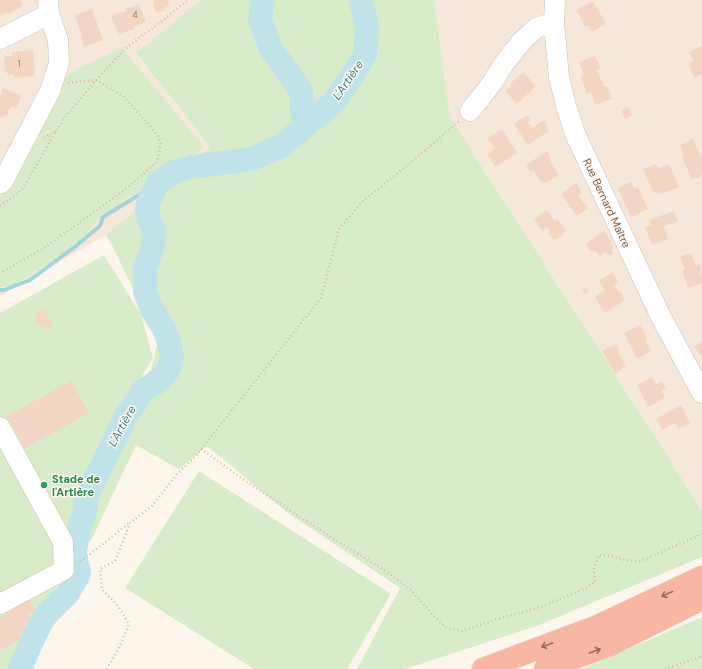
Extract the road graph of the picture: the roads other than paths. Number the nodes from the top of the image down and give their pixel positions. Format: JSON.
{"nodes":[{"id":1,"x":555,"y":0,"type":"edge"},
{"id":2,"x":48,"y":7,"type":"edge"},
{"id":3,"x":554,"y":23,"type":"junction"},
{"id":4,"x":0,"y":38,"type":"edge"},
{"id":5,"x":470,"y":111,"type":"road end"},
{"id":6,"x":0,"y":184,"type":"edge"},
{"id":7,"x":702,"y":393,"type":"edge"},
{"id":8,"x":0,"y":427,"type":"edge"},
{"id":9,"x":702,"y":577,"type":"edge"},
{"id":10,"x":702,"y":599,"type":"edge"},
{"id":11,"x":0,"y":604,"type":"edge"},
{"id":12,"x":483,"y":669,"type":"edge"},
{"id":13,"x":545,"y":669,"type":"edge"}],
"edges":[{"from":1,"to":3,"type":"street","name":"Rue Bernard Maître"},
{"from":2,"to":4,"type":"street"},
{"from":2,"to":6,"type":"street"},
{"from":3,"to":5,"type":"street"},
{"from":3,"to":7,"type":"street","name":"Rue Bernard Maître"},
{"from":8,"to":11,"type":"street"},
{"from":9,"to":12,"type":"highway","one_way":true},
{"from":13,"to":10,"type":"highway","one_way":true}]}
